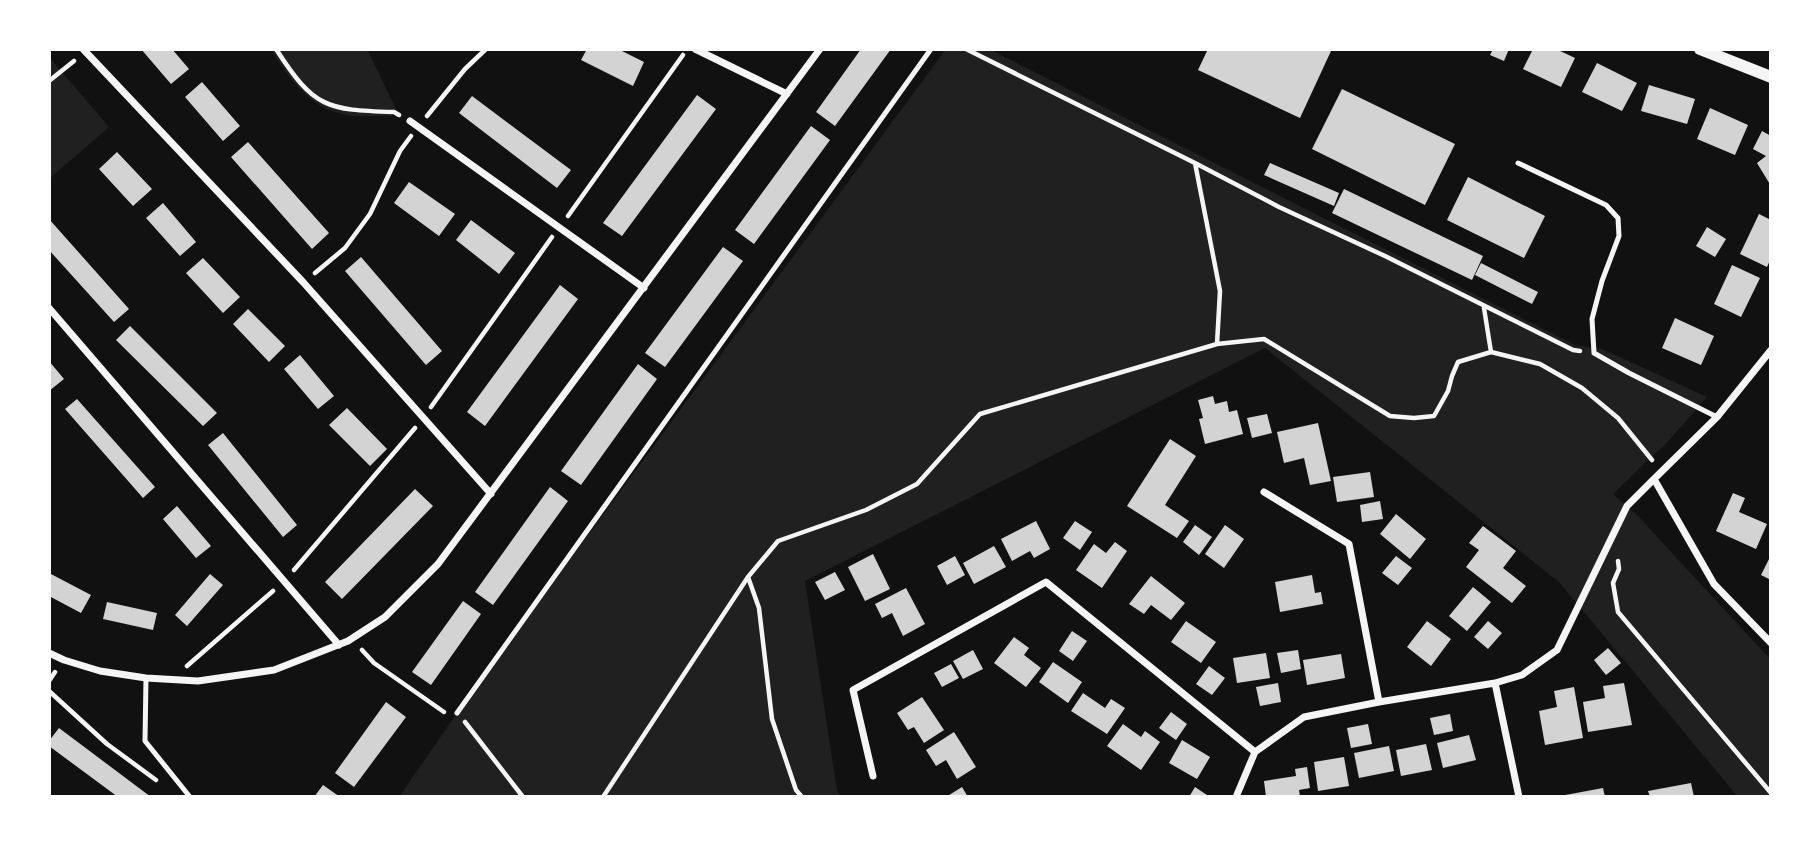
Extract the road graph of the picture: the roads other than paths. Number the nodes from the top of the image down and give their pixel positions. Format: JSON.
{"nodes":[{"id":1,"x":695,"y":49,"type":"edge"},
{"id":2,"x":820,"y":49,"type":"edge"},
{"id":3,"x":931,"y":49,"type":"edge"},
{"id":4,"x":1700,"y":49,"type":"edge"},
{"id":5,"x":84,"y":50,"type":"edge"},
{"id":6,"x":1771,"y":77,"type":"edge"},
{"id":7,"x":787,"y":94,"type":"junction"},
{"id":8,"x":410,"y":121,"type":"road end"},
{"id":9,"x":1518,"y":163,"type":"dead end"},
{"id":10,"x":644,"y":288,"type":"junction"},
{"id":11,"x":49,"y":308,"type":"edge"},
{"id":12,"x":1771,"y":350,"type":"edge"},
{"id":13,"x":1717,"y":417,"type":"junction"},
{"id":14,"x":1654,"y":478,"type":"junction"},
{"id":15,"x":1264,"y":492,"type":"dead end"},
{"id":16,"x":491,"y":494,"type":"junction"},
{"id":17,"x":1771,"y":643,"type":"edge"},
{"id":18,"x":339,"y":645,"type":"junction"},
{"id":19,"x":49,"y":653,"type":"edge"},
{"id":20,"x":146,"y":678,"type":"junction"},
{"id":21,"x":1495,"y":683,"type":"junction"},
{"id":22,"x":1379,"y":702,"type":"junction"},
{"id":23,"x":457,"y":713,"type":"road end"},
{"id":24,"x":1255,"y":752,"type":"junction"},
{"id":25,"x":873,"y":776,"type":"dead end"},
{"id":26,"x":190,"y":797,"type":"edge"},
{"id":27,"x":1236,"y":797,"type":"edge"},
{"id":28,"x":1519,"y":797,"type":"edge"}],
"edges":[{"from":1,"to":7,"type":"street"},
{"from":2,"to":7,"type":"street"},
{"from":3,"to":23,"type":"lane"},
{"from":4,"to":6,"type":"street"},
{"from":5,"to":16,"type":"street"},
{"from":7,"to":10,"type":"street"},
{"from":8,"to":10,"type":"street"},
{"from":9,"to":13,"type":"lane"},
{"from":10,"to":16,"type":"street"},
{"from":11,"to":18,"type":"street"},
{"from":12,"to":13,"type":"street"},
{"from":13,"to":14,"type":"street"},
{"from":14,"to":17,"type":"street"},
{"from":14,"to":21,"type":"street"},
{"from":15,"to":22,"type":"street"},
{"from":16,"to":18,"type":"street"},
{"from":18,"to":20,"type":"street"},
{"from":19,"to":20,"type":"street"},
{"from":20,"to":26,"type":"lane"},
{"from":21,"to":22,"type":"street"},
{"from":21,"to":28,"type":"street"},
{"from":22,"to":24,"type":"street"},
{"from":24,"to":25,"type":"street"},
{"from":24,"to":27,"type":"street"}]}
